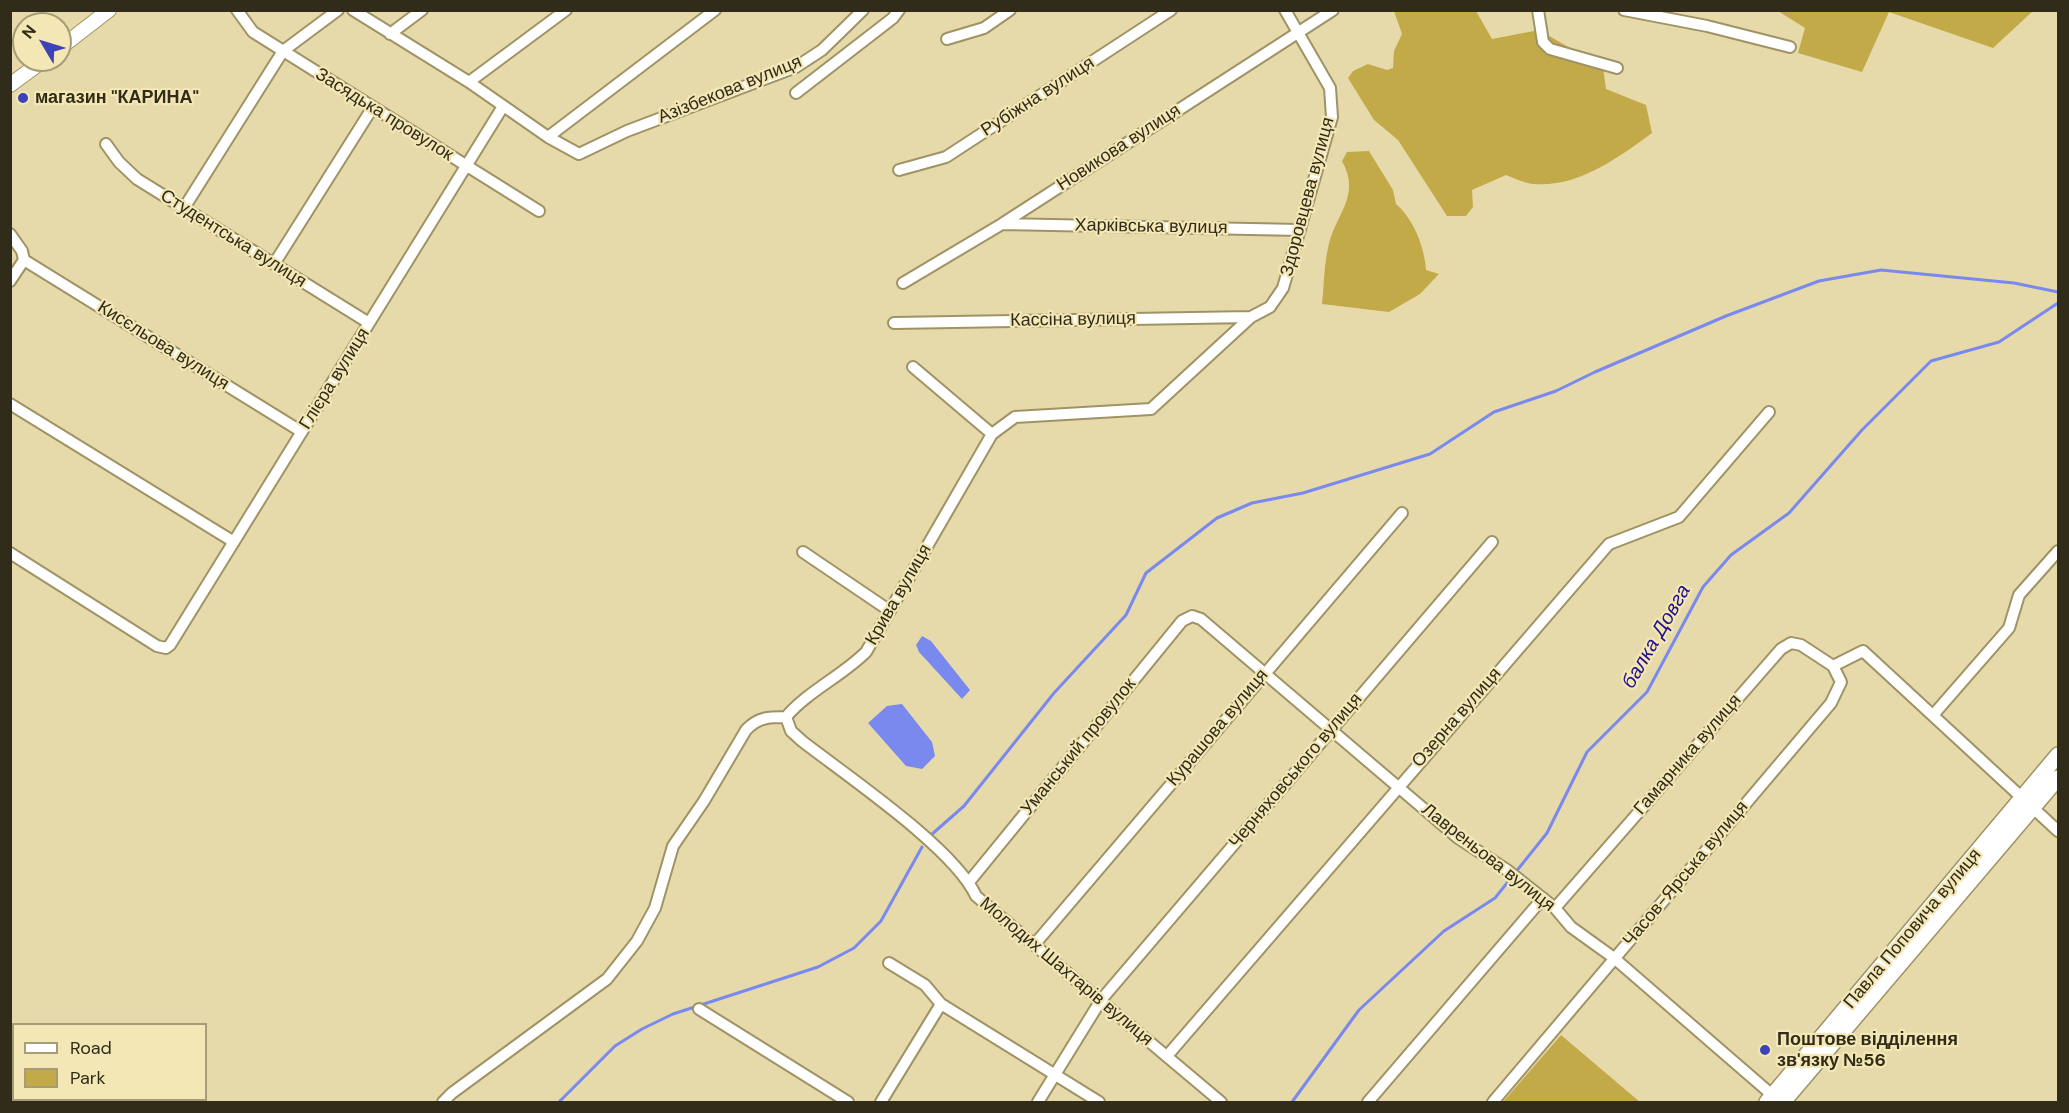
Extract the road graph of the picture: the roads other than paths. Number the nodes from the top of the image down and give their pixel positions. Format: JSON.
{"nodes":[{"id":1,"x":109,"y":10,"type":"edge"},
{"id":2,"x":237,"y":10,"type":"edge"},
{"id":3,"x":353,"y":10,"type":"edge"},
{"id":4,"x":422,"y":10,"type":"edge"},
{"id":5,"x":566,"y":10,"type":"edge"},
{"id":6,"x":716,"y":10,"type":"edge"},
{"id":7,"x":863,"y":10,"type":"edge"},
{"id":8,"x":899,"y":10,"type":"edge"},
{"id":9,"x":1010,"y":10,"type":"edge"},
{"id":10,"x":1171,"y":10,"type":"edge"},
{"id":11,"x":1285,"y":10,"type":"edge"},
{"id":12,"x":1333,"y":10,"type":"edge"},
{"id":13,"x":1538,"y":10,"type":"edge"},
{"id":14,"x":1624,"y":10,"type":"edge"},
{"id":15,"x":339,"y":11,"type":"edge"},
{"id":16,"x":702,"y":14,"type":"edge"},
{"id":17,"x":1298,"y":32,"type":"junction"},
{"id":18,"x":390,"y":34,"type":"junction"},
{"id":19,"x":72,"y":39,"type":"edge"},
{"id":20,"x":947,"y":39,"type":"dead end"},
{"id":21,"x":1790,"y":47,"type":"dead end"},
{"id":22,"x":283,"y":51,"type":"junction"},
{"id":23,"x":1617,"y":68,"type":"dead end"},
{"id":24,"x":28,"y":72,"type":"edge"},
{"id":25,"x":469,"y":82,"type":"junction"},
{"id":26,"x":10,"y":85,"type":"edge"},
{"id":27,"x":796,"y":93,"type":"dead end"},
{"id":28,"x":373,"y":107,"type":"junction"},
{"id":29,"x":502,"y":108,"type":"junction"},
{"id":30,"x":548,"y":137,"type":"junction"},
{"id":31,"x":106,"y":144,"type":"dead end"},
{"id":32,"x":466,"y":166,"type":"junction"},
{"id":33,"x":899,"y":170,"type":"dead end"},
{"id":34,"x":184,"y":208,"type":"junction"},
{"id":35,"x":539,"y":211,"type":"dead end"},
{"id":36,"x":1002,"y":224,"type":"junction"},
{"id":37,"x":1300,"y":230,"type":"junction"},
{"id":38,"x":10,"y":234,"type":"edge"},
{"id":39,"x":24,"y":260,"type":"junction"},
{"id":40,"x":274,"y":264,"type":"junction"},
{"id":41,"x":10,"y":281,"type":"edge"},
{"id":42,"x":903,"y":283,"type":"dead end"},
{"id":43,"x":1251,"y":317,"type":"junction"},
{"id":44,"x":369,"y":323,"type":"junction"},
{"id":45,"x":894,"y":323,"type":"dead end"},
{"id":46,"x":913,"y":367,"type":"dead end"},
{"id":47,"x":10,"y":404,"type":"edge"},
{"id":48,"x":1151,"y":409,"type":"joint"},
{"id":49,"x":1769,"y":412,"type":"dead end"},
{"id":50,"x":302,"y":432,"type":"junction"},
{"id":51,"x":992,"y":434,"type":"junction"},
{"id":52,"x":1402,"y":513,"type":"dead end"},
{"id":53,"x":234,"y":542,"type":"junction"},
{"id":54,"x":1492,"y":542,"type":"dead end"},
{"id":55,"x":2058,"y":551,"type":"edge"},
{"id":56,"x":803,"y":552,"type":"dead end"},
{"id":57,"x":10,"y":553,"type":"edge"},
{"id":58,"x":890,"y":611,"type":"junction"},
{"id":59,"x":1192,"y":616,"type":"joint"},
{"id":60,"x":1833,"y":666,"type":"junction"},
{"id":61,"x":1264,"y":673,"type":"junction"},
{"id":62,"x":1934,"y":714,"type":"junction"},
{"id":63,"x":786,"y":717,"type":"junction"},
{"id":64,"x":1331,"y":729,"type":"junction"},
{"id":65,"x":2058,"y":755,"type":"edge"},
{"id":66,"x":2058,"y":778,"type":"edge"},
{"id":67,"x":1398,"y":786,"type":"junction"},
{"id":68,"x":2028,"y":803,"type":"junction"},
{"id":69,"x":2058,"y":831,"type":"edge"},
{"id":70,"x":969,"y":882,"type":"junction"},
{"id":71,"x":1543,"y":898,"type":"junction"},
{"id":72,"x":1555,"y":908,"type":"junction"},
{"id":73,"x":1035,"y":945,"type":"junction"},
{"id":74,"x":1614,"y":958,"type":"junction"},
{"id":75,"x":889,"y":963,"type":"dead end"},
{"id":76,"x":1101,"y":1000,"type":"junction"},
{"id":77,"x":941,"y":1004,"type":"junction"},
{"id":78,"x":699,"y":1009,"type":"dead end"},
{"id":79,"x":1167,"y":1056,"type":"junction"},
{"id":80,"x":1055,"y":1075,"type":"junction"},
{"id":81,"x":1776,"y":1101,"type":"edge"},
{"id":82,"x":443,"y":1102,"type":"edge"},
{"id":83,"x":848,"y":1102,"type":"edge"},
{"id":84,"x":881,"y":1102,"type":"edge"},
{"id":85,"x":1038,"y":1102,"type":"edge"},
{"id":86,"x":1099,"y":1102,"type":"edge"},
{"id":87,"x":1221,"y":1102,"type":"edge"},
{"id":88,"x":1368,"y":1102,"type":"edge"},
{"id":89,"x":1493,"y":1102,"type":"edge"}],
"edges":[{"from":1,"to":19,"type":"street"},
{"from":2,"to":22,"type":"street","name":"Засядька провулок"},
{"from":3,"to":18,"type":"street"},
{"from":4,"to":18,"type":"street"},
{"from":5,"to":25,"type":"street"},
{"from":6,"to":16,"type":"street"},
{"from":7,"to":30,"type":"street","name":"Азізбекова вулиця"},
{"from":8,"to":27,"type":"street"},
{"from":9,"to":20,"type":"street"},
{"from":10,"to":33,"type":"street","name":"Рубіжна вулиця"},
{"from":11,"to":17,"type":"street","name":"Здоровцева вулиця"},
{"from":12,"to":17,"type":"street","name":"Новикова вулиця"},
{"from":13,"to":23,"type":"street"},
{"from":14,"to":21,"type":"street"},
{"from":15,"to":22,"type":"street"},
{"from":16,"to":30,"type":"street"},
{"from":17,"to":36,"type":"street","name":"Новикова вулиця"},
{"from":17,"to":37,"type":"street","name":"Здоровцева вулиця"},
{"from":18,"to":25,"type":"street"},
{"from":22,"to":28,"type":"street","name":"Засядька провулок"},
{"from":22,"to":34,"type":"street"},
{"from":24,"to":26,"type":"street"},
{"from":25,"to":29,"type":"street"},
{"from":28,"to":32,"type":"street","name":"Засядька провулок"},
{"from":28,"to":40,"type":"street"},
{"from":29,"to":30,"type":"street"},
{"from":29,"to":32,"type":"street","name":"Глієра вулиця"},
{"from":31,"to":34,"type":"street","name":"Студентська вулиця"},
{"from":32,"to":35,"type":"street","name":"Засядька провулок"},
{"from":32,"to":44,"type":"street","name":"Глієра вулиця"},
{"from":34,"to":40,"type":"street","name":"Студентська вулиця"},
{"from":36,"to":37,"type":"street","name":"Харківська вулиця"},
{"from":36,"to":42,"type":"street","name":"Новикова вулиця"},
{"from":37,"to":43,"type":"street","name":"Здоровцева вулиця"},
{"from":38,"to":39,"type":"street"},
{"from":39,"to":41,"type":"street"},
{"from":39,"to":50,"type":"street","name":"Кисєльова вулиця"},
{"from":40,"to":44,"type":"street","name":"Студентська вулиця"},
{"from":43,"to":45,"type":"street","name":"Кассіна вулиця"},
{"from":43,"to":48,"type":"street","name":"Здоровцева вулиця"},
{"from":44,"to":50,"type":"street","name":"Глієра вулиця"},
{"from":46,"to":51,"type":"street"},
{"from":47,"to":53,"type":"street"},
{"from":48,"to":51,"type":"street","name":"Крива вулиця"},
{"from":49,"to":67,"type":"street","name":"Озерна вулиця"},
{"from":50,"to":53,"type":"street","name":"Глієра вулиця"},
{"from":51,"to":58,"type":"street","name":"Крива вулиця"},
{"from":52,"to":61,"type":"street","name":"Курашова вулиця"},
{"from":53,"to":57,"type":"street","name":"Глієра вулиця"},
{"from":54,"to":64,"type":"street","name":"Черняховського вулиця"},
{"from":55,"to":62,"type":"street"},
{"from":56,"to":58,"type":"street"},
{"from":58,"to":63,"type":"street","name":"Крива вулиця"},
{"from":59,"to":61,"type":"street","name":"Лавреньова вулиця"},
{"from":59,"to":70,"type":"street","name":"Уманський провулок"},
{"from":60,"to":62,"type":"street"},
{"from":60,"to":72,"type":"street","name":"Гамарника вулиця"},
{"from":60,"to":74,"type":"street","name":"Часов-Ярська вулиця"},
{"from":61,"to":64,"type":"street","name":"Лавреньова вулиця"},
{"from":61,"to":73,"type":"street","name":"Курашова вулиця"},
{"from":62,"to":68,"type":"street"},
{"from":63,"to":70,"type":"street","name":"Молодих Шахтарів вулиця"},
{"from":63,"to":82,"type":"street"},
{"from":64,"to":67,"type":"street","name":"Лавреньова вулиця"},
{"from":64,"to":76,"type":"street","name":"Черняховського вулиця"},
{"from":65,"to":68,"type":"main road","name":"Павла Поповича вулиця"},
{"from":66,"to":68,"type":"main road","name":"Павла Поповича вулиця"},
{"from":67,"to":71,"type":"street","name":"Лавреньова вулиця"},
{"from":67,"to":79,"type":"street","name":"Озерна вулиця"},
{"from":68,"to":69,"type":"street"},
{"from":68,"to":81,"type":"main road","name":"Павла Поповича вулиця"},
{"from":70,"to":73,"type":"street","name":"Молодих Шахтарів вулиця"},
{"from":71,"to":72,"type":"street","name":"Лавреньова вулиця"},
{"from":71,"to":88,"type":"street"},
{"from":72,"to":74,"type":"street","name":"Лавреньова вулиця"},
{"from":73,"to":76,"type":"street","name":"Молодих Шахтарів вулиця"},
{"from":74,"to":81,"type":"street","name":"Лавреньова вулиця"},
{"from":74,"to":89,"type":"street","name":"Часов-Ярська вулиця"},
{"from":75,"to":77,"type":"street"},
{"from":76,"to":79,"type":"street","name":"Молодих Шахтарів вулиця"},
{"from":76,"to":80,"type":"street","name":"Черняховського вулиця"},
{"from":77,"to":80,"type":"street"},
{"from":77,"to":84,"type":"street"},
{"from":78,"to":83,"type":"street"},
{"from":79,"to":87,"type":"street","name":"Молодих Шахтарів вулиця"},
{"from":80,"to":85,"type":"street","name":"Черняховського вулиця"},
{"from":80,"to":86,"type":"street"}]}
